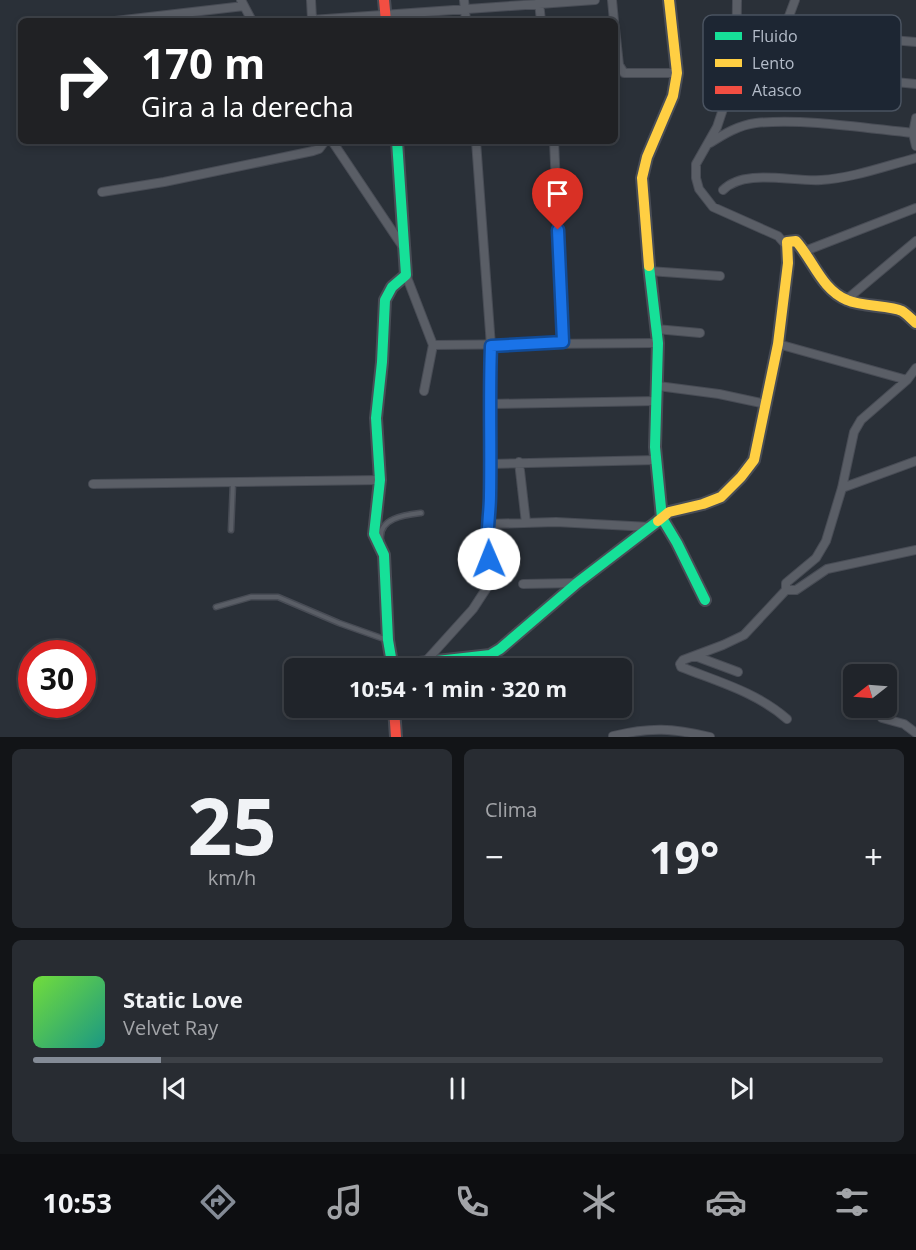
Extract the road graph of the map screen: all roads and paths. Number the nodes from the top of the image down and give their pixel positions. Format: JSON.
{"nodes":[{"id":1,"x":311,"y":0,"type":"edge"},
{"id":2,"x":384,"y":0,"type":"edge"},
{"id":3,"x":464,"y":0,"type":"edge"},
{"id":4,"x":596,"y":0,"type":"edge"},
{"id":5,"x":612,"y":0,"type":"edge"},
{"id":6,"x":669,"y":0,"type":"edge"},
{"id":7,"x":737,"y":0,"type":"edge"},
{"id":8,"x":795,"y":0,"type":"edge"},
{"id":9,"x":242,"y":3,"type":"edge"},
{"id":10,"x":539,"y":3,"type":"edge"},
{"id":11,"x":465,"y":10,"type":"junction"},
{"id":12,"x":737,"y":15,"type":"edge"},
{"id":13,"x":790,"y":15,"type":"edge"},
{"id":14,"x":386,"y":17,"type":"edge"},
{"id":15,"x":136,"y":18,"type":"edge"},
{"id":16,"x":250,"y":18,"type":"edge"},
{"id":17,"x":312,"y":18,"type":"edge"},
{"id":18,"x":349,"y":18,"type":"edge"},
{"id":19,"x":466,"y":18,"type":"edge"},
{"id":20,"x":541,"y":18,"type":"edge"},
{"id":21,"x":614,"y":18,"type":"edge"},
{"id":22,"x":901,"y":41,"type":"edge"},
{"id":23,"x":916,"y":42,"type":"edge"},
{"id":24,"x":618,"y":56,"type":"edge"},
{"id":25,"x":677,"y":73,"type":"junction"},
{"id":26,"x":901,"y":83,"type":"edge"},
{"id":27,"x":916,"y":84,"type":"edge"},
{"id":28,"x":722,"y":111,"type":"edge"},
{"id":29,"x":916,"y":118,"type":"edge"},
{"id":30,"x":913,"y":132,"type":"junction"},
{"id":31,"x":709,"y":143,"type":"junction"},
{"id":32,"x":323,"y":144,"type":"edge"},
{"id":33,"x":334,"y":144,"type":"edge"},
{"id":34,"x":397,"y":144,"type":"edge"},
{"id":35,"x":476,"y":144,"type":"edge"},
{"id":36,"x":554,"y":144,"type":"edge"},
{"id":37,"x":916,"y":146,"type":"edge"},
{"id":38,"x":916,"y":158,"type":"edge"},
{"id":39,"x":723,"y":190,"type":"dead end"},
{"id":40,"x":102,"y":192,"type":"dead end"},
{"id":41,"x":916,"y":208,"type":"edge"},
{"id":42,"x":916,"y":241,"type":"edge"},
{"id":43,"x":786,"y":245,"type":"junction"},
{"id":44,"x":404,"y":248,"type":"junction"},
{"id":45,"x":805,"y":251,"type":"junction"},
{"id":46,"x":649,"y":271,"type":"junction"},
{"id":47,"x":406,"y":275,"type":"junction"},
{"id":48,"x":720,"y":276,"type":"dead end"},
{"id":49,"x":846,"y":300,"type":"junction"},
{"id":50,"x":916,"y":322,"type":"edge"},
{"id":51,"x":656,"y":329,"type":"junction"},
{"id":52,"x":700,"y":333,"type":"dead end"},
{"id":53,"x":563,"y":342,"type":"junction"},
{"id":54,"x":658,"y":343,"type":"junction"},
{"id":55,"x":778,"y":344,"type":"junction"},
{"id":56,"x":433,"y":345,"type":"junction"},
{"id":57,"x":491,"y":346,"type":"junction"},
{"id":58,"x":916,"y":368,"type":"edge"},
{"id":59,"x":907,"y":380,"type":"junction"},
{"id":60,"x":658,"y":386,"type":"junction"},
{"id":61,"x":424,"y":392,"type":"dead end"},
{"id":62,"x":657,"y":401,"type":"junction"},
{"id":63,"x":489,"y":404,"type":"junction"},
{"id":64,"x":766,"y":404,"type":"junction"},
{"id":65,"x":656,"y":460,"type":"junction"},
{"id":66,"x":916,"y":461,"type":"edge"},
{"id":67,"x":519,"y":462,"type":"junction"},
{"id":68,"x":489,"y":464,"type":"junction"},
{"id":69,"x":380,"y":480,"type":"junction"},
{"id":70,"x":233,"y":483,"type":"junction"},
{"id":71,"x":93,"y":484,"type":"dead end"},
{"id":72,"x":842,"y":488,"type":"junction"},
{"id":73,"x":421,"y":513,"type":"dead end"},
{"id":74,"x":662,"y":518,"type":"junction"},
{"id":75,"x":526,"y":523,"type":"junction"},
{"id":76,"x":489,"y":524,"type":"junction"},
{"id":77,"x":650,"y":527,"type":"junction"},
{"id":78,"x":231,"y":530,"type":"dead end"},
{"id":79,"x":916,"y":550,"type":"edge"},
{"id":80,"x":384,"y":555,"type":"junction"},
{"id":81,"x":577,"y":583,"type":"junction"},
{"id":82,"x":523,"y":584,"type":"dead end"},
{"id":83,"x":786,"y":590,"type":"junction"},
{"id":84,"x":705,"y":600,"type":"dead end"},
{"id":85,"x":216,"y":607,"type":"dead end"},
{"id":86,"x":388,"y":640,"type":"junction"},
{"id":87,"x":695,"y":656,"type":"junction"},
{"id":88,"x":391,"y":658,"type":"edge"},
{"id":89,"x":429,"y":658,"type":"edge"},
{"id":90,"x":458,"y":658,"type":"edge"},
{"id":91,"x":738,"y":672,"type":"dead end"},
{"id":92,"x":395,"y":718,"type":"edge"},
{"id":93,"x":882,"y":718,"type":"dead end"},
{"id":94,"x":787,"y":719,"type":"dead end"},
{"id":95,"x":916,"y":733,"type":"edge"},
{"id":96,"x":613,"y":736,"type":"edge"},
{"id":97,"x":396,"y":737,"type":"edge"},
{"id":98,"x":710,"y":737,"type":"edge"}],
"edges":[{"from":1,"to":17,"type":"street"},
{"from":2,"to":14,"type":"street"},
{"from":3,"to":11,"type":"street"},
{"from":4,"to":10,"type":"street"},
{"from":5,"to":21,"type":"street"},
{"from":6,"to":25,"type":"street"},
{"from":7,"to":12,"type":"street"},
{"from":8,"to":13,"type":"street"},
{"from":9,"to":15,"type":"street"},
{"from":9,"to":16,"type":"street"},
{"from":10,"to":11,"type":"street"},
{"from":10,"to":20,"type":"street"},
{"from":11,"to":14,"type":"street"},
{"from":11,"to":19,"type":"street"},
{"from":14,"to":18,"type":"street"},
{"from":22,"to":23,"type":"street"},
{"from":24,"to":25,"type":"street"},
{"from":25,"to":46,"type":"street"},
{"from":26,"to":27,"type":"street"},
{"from":28,"to":31,"type":"street"},
{"from":29,"to":30,"type":"street"},
{"from":30,"to":31,"type":"street"},
{"from":30,"to":37,"type":"street"},
{"from":31,"to":43,"type":"street"},
{"from":32,"to":40,"type":"street"},
{"from":33,"to":44,"type":"street"},
{"from":34,"to":44,"type":"street"},
{"from":35,"to":57,"type":"street"},
{"from":36,"to":53,"type":"street"},
{"from":38,"to":39,"type":"street"},
{"from":41,"to":45,"type":"street"},
{"from":42,"to":49,"type":"street"},
{"from":43,"to":45,"type":"street"},
{"from":43,"to":55,"type":"street"},
{"from":44,"to":47,"type":"street"},
{"from":45,"to":49,"type":"street"},
{"from":46,"to":48,"type":"street"},
{"from":46,"to":51,"type":"street"},
{"from":47,"to":56,"type":"street"},
{"from":47,"to":69,"type":"street"},
{"from":49,"to":50,"type":"street"},
{"from":51,"to":52,"type":"street"},
{"from":51,"to":54,"type":"street"},
{"from":53,"to":54,"type":"street"},
{"from":53,"to":57,"type":"street"},
{"from":54,"to":60,"type":"street"},
{"from":55,"to":59,"type":"street"},
{"from":55,"to":64,"type":"street"},
{"from":56,"to":57,"type":"street"},
{"from":56,"to":61,"type":"street"},
{"from":57,"to":63,"type":"street"},
{"from":58,"to":59,"type":"street"},
{"from":59,"to":72,"type":"street"},
{"from":60,"to":62,"type":"street"},
{"from":60,"to":64,"type":"street"},
{"from":62,"to":63,"type":"street"},
{"from":62,"to":65,"type":"street"},
{"from":63,"to":68,"type":"street"},
{"from":64,"to":74,"type":"street"},
{"from":65,"to":67,"type":"street"},
{"from":65,"to":74,"type":"street"},
{"from":66,"to":72,"type":"street"},
{"from":67,"to":68,"type":"street"},
{"from":67,"to":75,"type":"street"},
{"from":68,"to":76,"type":"street"},
{"from":69,"to":70,"type":"street"},
{"from":69,"to":80,"type":"street"},
{"from":70,"to":71,"type":"street"},
{"from":70,"to":78,"type":"lane"},
{"from":72,"to":83,"type":"street"},
{"from":73,"to":80,"type":"lane"},
{"from":74,"to":77,"type":"street"},
{"from":74,"to":84,"type":"street"},
{"from":75,"to":76,"type":"street"},
{"from":75,"to":77,"type":"street"},
{"from":76,"to":89,"type":"street"},
{"from":77,"to":81,"type":"street"},
{"from":79,"to":83,"type":"street"},
{"from":80,"to":86,"type":"street"},
{"from":81,"to":82,"type":"street"},
{"from":81,"to":90,"type":"street"},
{"from":83,"to":87,"type":"street"},
{"from":85,"to":86,"type":"lane"},
{"from":86,"to":88,"type":"street"},
{"from":87,"to":91,"type":"street"},
{"from":87,"to":94,"type":"street"},
{"from":92,"to":97,"type":"street"},
{"from":93,"to":95,"type":"street"},
{"from":96,"to":98,"type":"street"}]}
